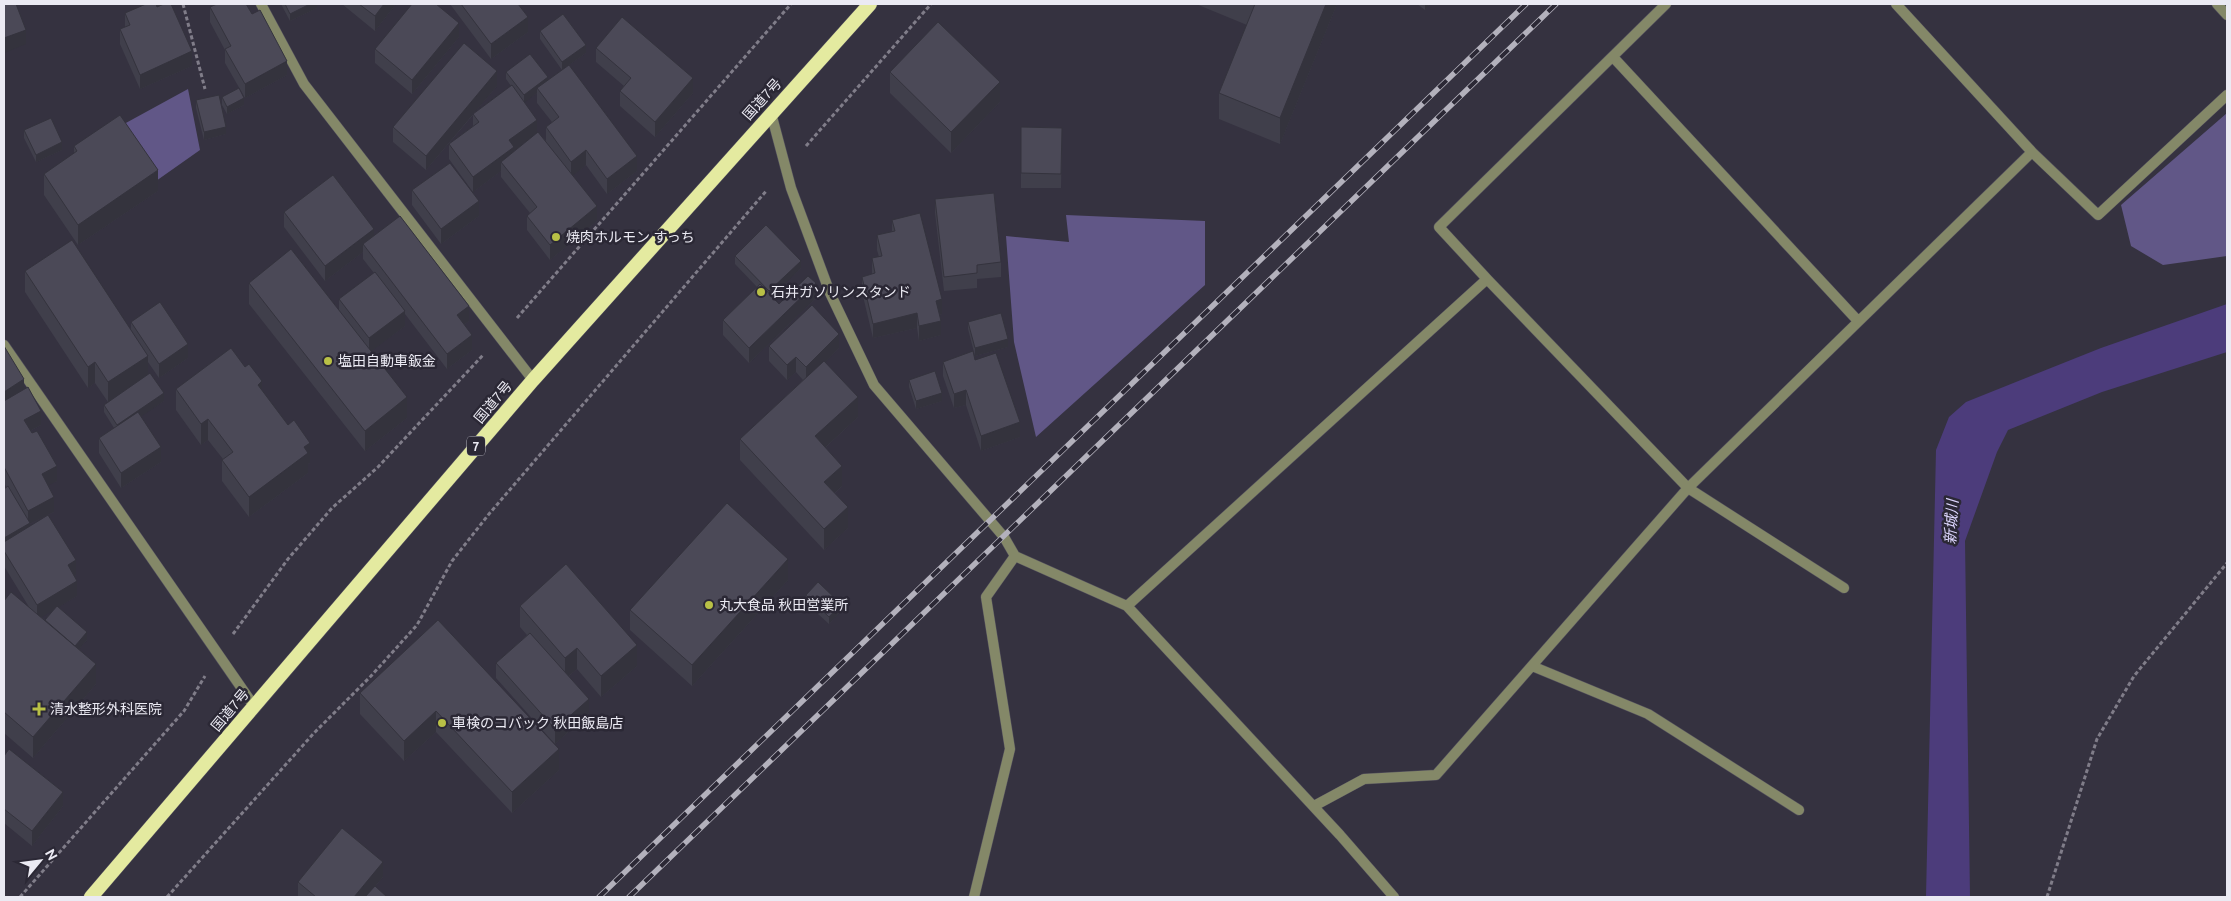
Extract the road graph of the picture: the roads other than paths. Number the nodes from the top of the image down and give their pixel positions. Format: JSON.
{"nodes":[{"id":1,"x":261,"y":4,"type":"edge"},
{"id":2,"x":870,"y":4,"type":"edge"},
{"id":3,"x":1666,"y":4,"type":"edge"},
{"id":4,"x":1896,"y":4,"type":"edge"},
{"id":5,"x":2217,"y":4,"type":"edge"},
{"id":6,"x":2227,"y":15,"type":"edge"},
{"id":7,"x":1613,"y":57,"type":"junction"},
{"id":8,"x":2227,"y":95,"type":"edge"},
{"id":9,"x":770,"y":113,"type":"junction"},
{"id":10,"x":2032,"y":152,"type":"junction"},
{"id":11,"x":1487,"y":279,"type":"junction"},
{"id":12,"x":1858,"y":322,"type":"junction"},
{"id":13,"x":4,"y":345,"type":"edge"},
{"id":14,"x":533,"y":380,"type":"junction"},
{"id":15,"x":1688,"y":488,"type":"junction"},
{"id":16,"x":1015,"y":556,"type":"junction"},
{"id":17,"x":1844,"y":588,"type":"dead end"},
{"id":18,"x":1127,"y":606,"type":"junction"},
{"id":19,"x":1532,"y":666,"type":"junction"},
{"id":20,"x":254,"y":706,"type":"junction"},
{"id":21,"x":1314,"y":806,"type":"junction"},
{"id":22,"x":1799,"y":810,"type":"dead end"},
{"id":23,"x":92,"y":897,"type":"edge"},
{"id":24,"x":974,"y":897,"type":"edge"},
{"id":25,"x":1394,"y":897,"type":"edge"}],
"edges":[{"from":1,"to":14,"type":"street"},
{"from":2,"to":9,"type":"highway","name":"国道7号","number":"7"},
{"from":3,"to":7,"type":"street"},
{"from":4,"to":10,"type":"street"},
{"from":5,"to":6,"type":"street"},
{"from":7,"to":11,"type":"street"},
{"from":7,"to":12,"type":"street"},
{"from":8,"to":10,"type":"street"},
{"from":9,"to":14,"type":"highway","name":"国道7号","number":"7"},
{"from":9,"to":16,"type":"street"},
{"from":10,"to":12,"type":"street"},
{"from":11,"to":15,"type":"street"},
{"from":11,"to":18,"type":"street"},
{"from":12,"to":15,"type":"street"},
{"from":13,"to":20,"type":"street"},
{"from":14,"to":20,"type":"highway","name":"国道7号","number":"7"},
{"from":15,"to":17,"type":"street"},
{"from":15,"to":19,"type":"street"},
{"from":16,"to":18,"type":"street"},
{"from":16,"to":24,"type":"street"},
{"from":18,"to":21,"type":"street"},
{"from":19,"to":21,"type":"street"},
{"from":19,"to":22,"type":"street"},
{"from":20,"to":23,"type":"highway","name":"国道7号","number":"7"},
{"from":21,"to":25,"type":"street"}]}
